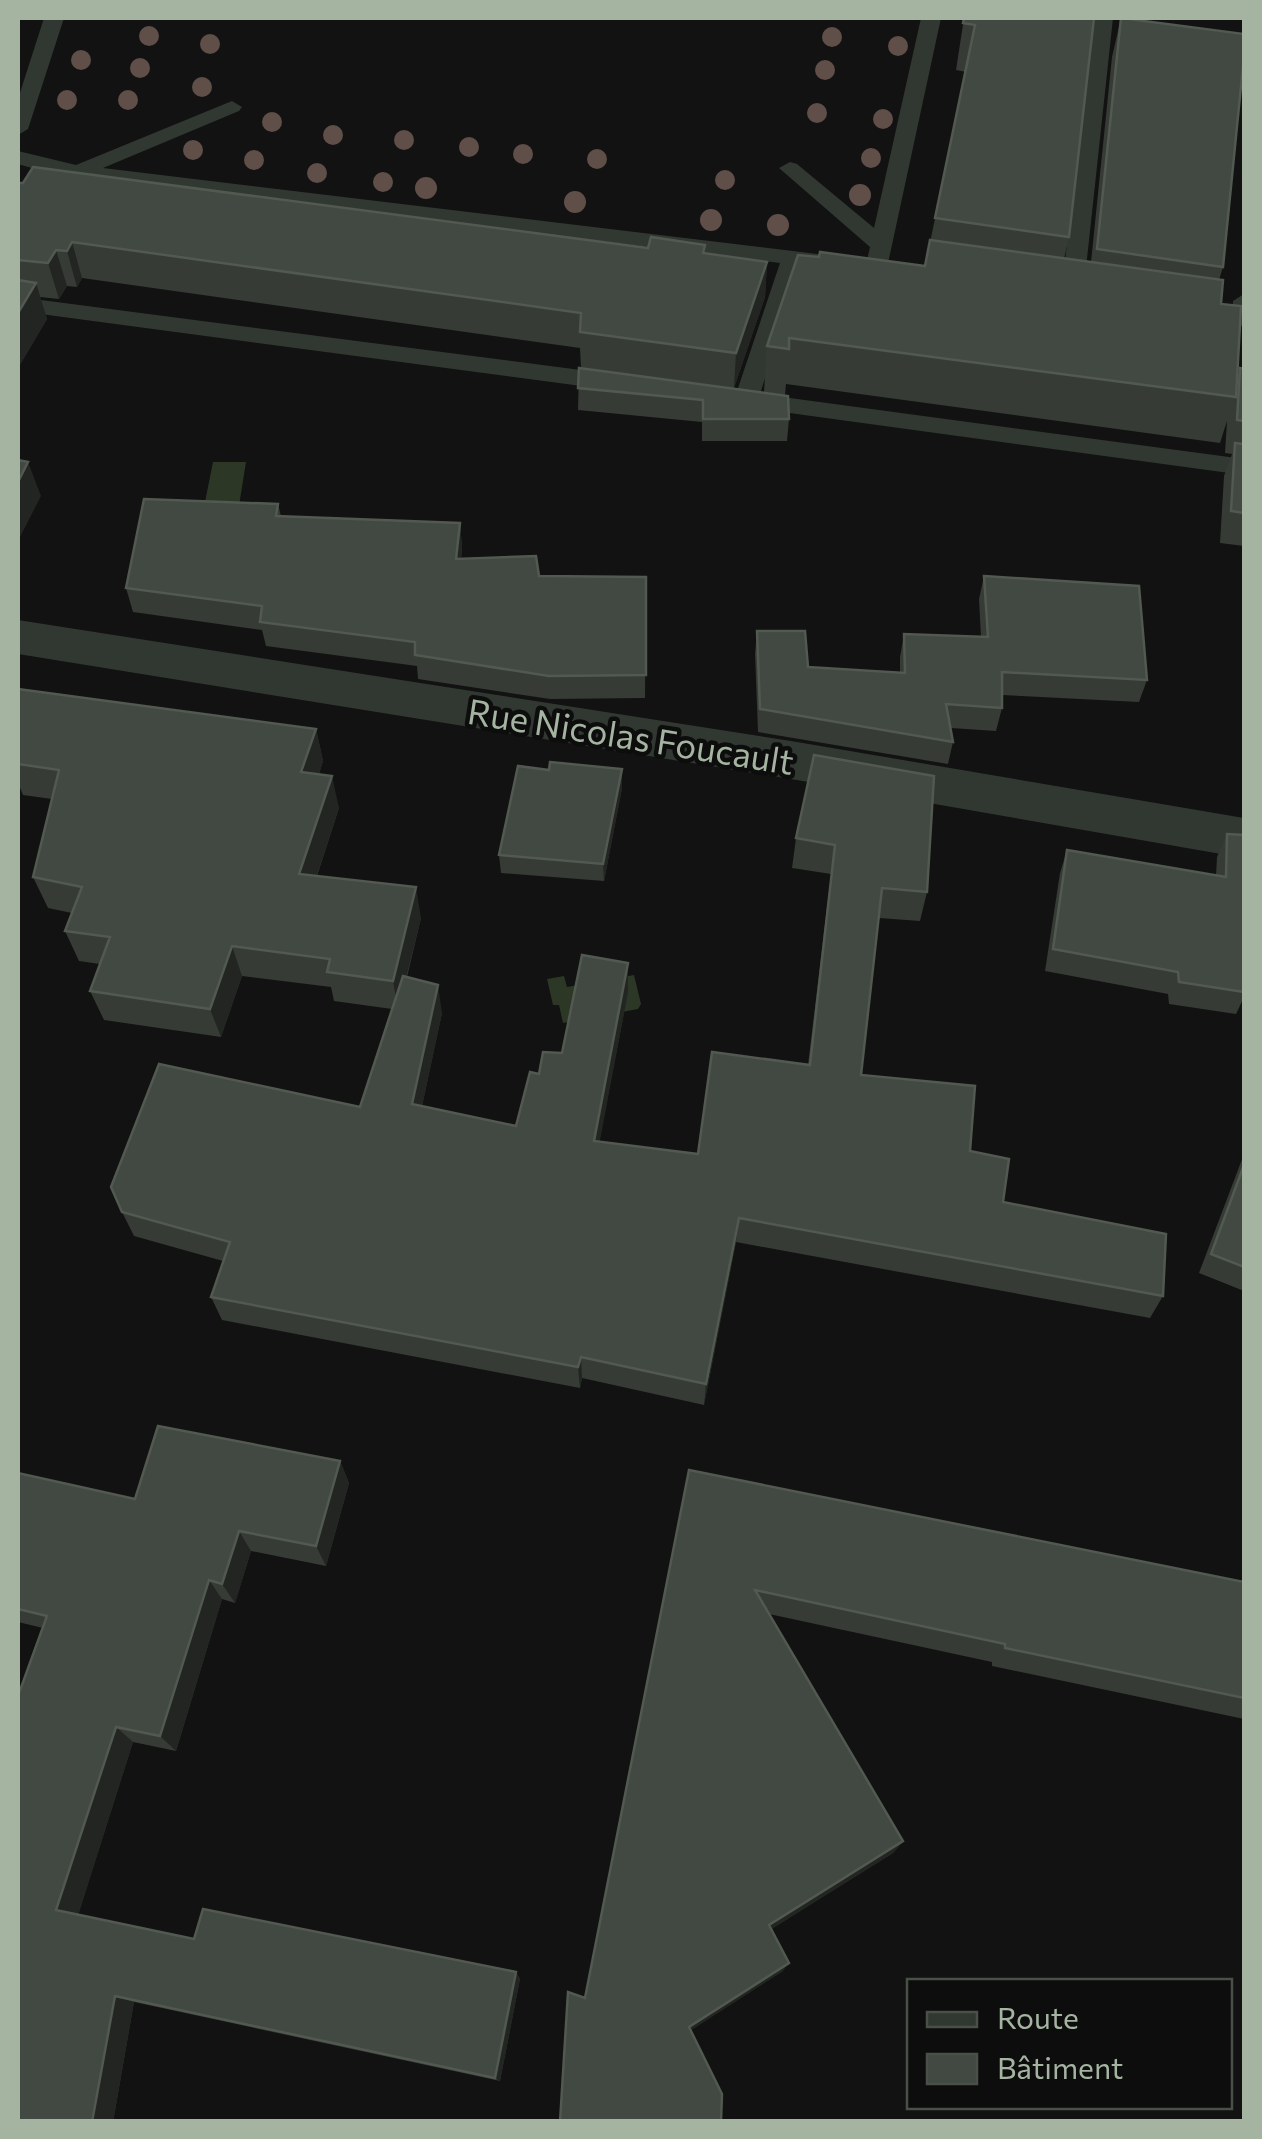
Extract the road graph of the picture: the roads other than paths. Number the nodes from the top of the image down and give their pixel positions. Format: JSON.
{"nodes":[{"id":1,"x":54,"y":18,"type":"edge"},
{"id":2,"x":931,"y":18,"type":"edge"},
{"id":3,"x":1103,"y":18,"type":"edge"},
{"id":4,"x":232,"y":107,"type":"dead end"},
{"id":5,"x":18,"y":129,"type":"edge"},
{"id":6,"x":18,"y":158,"type":"edge"},
{"id":7,"x":790,"y":168,"type":"dead end"},
{"id":8,"x":76,"y":170,"type":"junction"},
{"id":9,"x":793,"y":258,"type":"junction"},
{"id":10,"x":885,"y":261,"type":"junction"},
{"id":11,"x":1072,"y":296,"type":"edge"},
{"id":12,"x":1244,"y":301,"type":"edge"},
{"id":13,"x":18,"y":304,"type":"edge"},
{"id":14,"x":1237,"y":320,"type":"edge"},
{"id":15,"x":648,"y":387,"type":"edge"},
{"id":16,"x":1244,"y":466,"type":"edge"},
{"id":17,"x":18,"y":638,"type":"edge"},
{"id":18,"x":1244,"y":838,"type":"edge"}],
"edges":[{"from":1,"to":5,"type":"lane"},
{"from":2,"to":10,"type":"lane"},
{"from":3,"to":11,"type":"lane"},
{"from":4,"to":8,"type":"lane"},
{"from":6,"to":8,"type":"lane"},
{"from":7,"to":10,"type":"lane"},
{"from":8,"to":9,"type":"lane"},
{"from":9,"to":10,"type":"lane"},
{"from":9,"to":16,"type":"lane"},
{"from":12,"to":14,"type":"lane"},
{"from":13,"to":15,"type":"lane"},
{"from":17,"to":18,"type":"street","name":"Rue Nicolas Foucault"}]}
